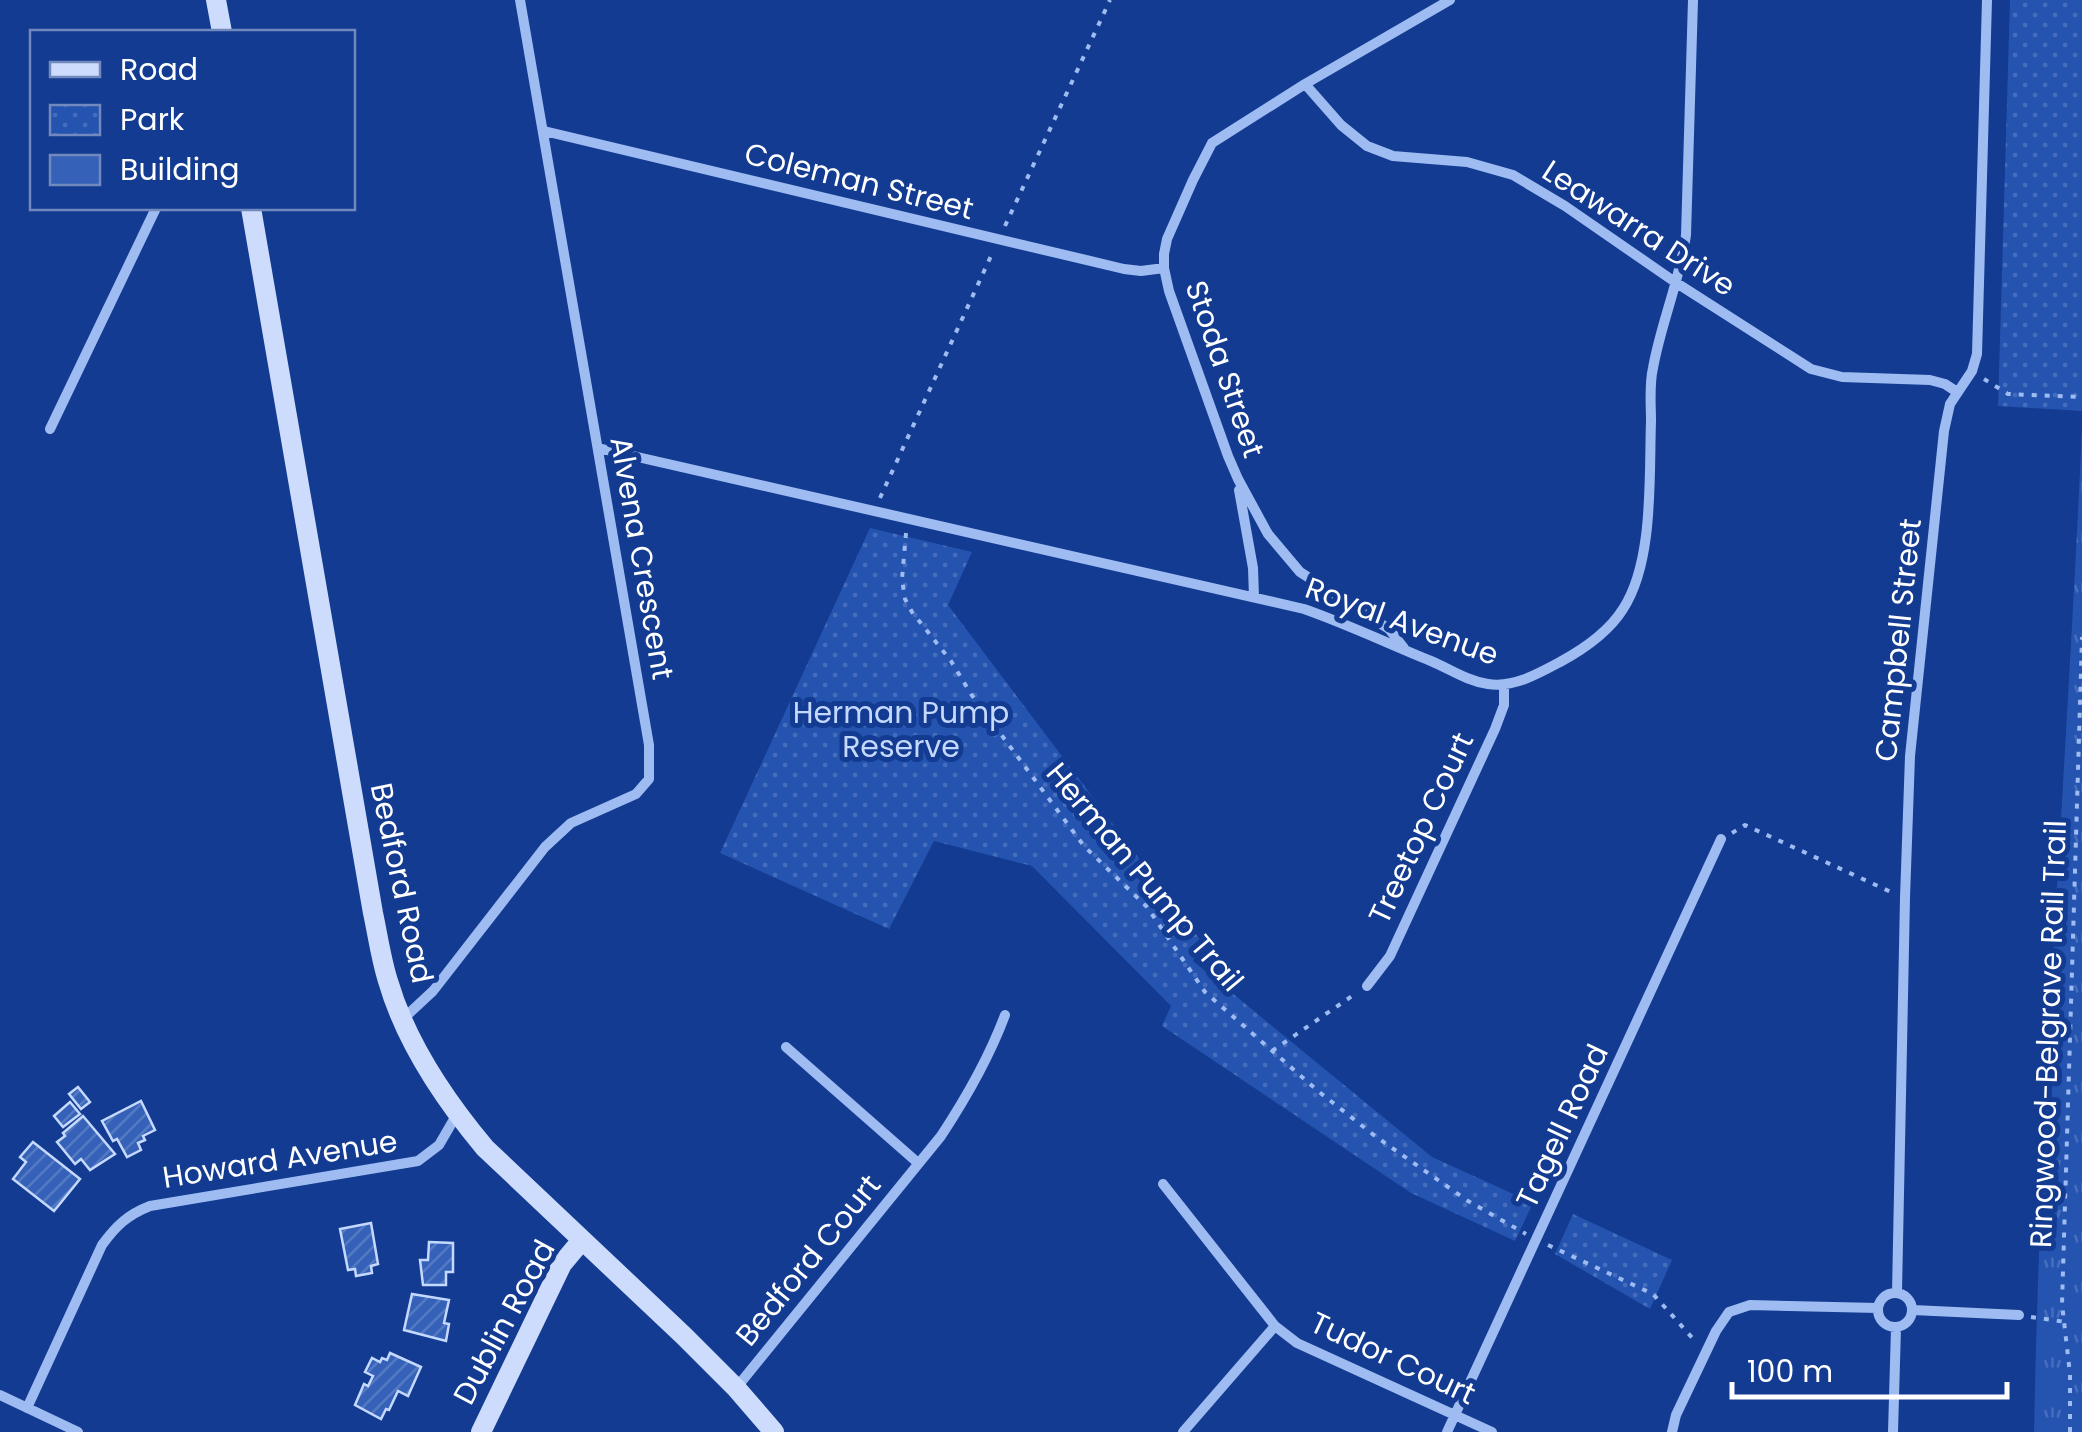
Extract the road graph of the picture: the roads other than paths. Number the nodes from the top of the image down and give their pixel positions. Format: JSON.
{"nodes":[{"id":1,"x":216,"y":0,"type":"edge"},
{"id":2,"x":520,"y":0,"type":"edge"},
{"id":3,"x":1450,"y":0,"type":"edge"},
{"id":4,"x":1693,"y":0,"type":"edge"},
{"id":5,"x":1987,"y":0,"type":"edge"},
{"id":6,"x":222,"y":30,"type":"edge"},
{"id":7,"x":1305,"y":84,"type":"junction"},
{"id":8,"x":544,"y":131,"type":"junction"},
{"id":9,"x":155,"y":210,"type":"edge"},
{"id":10,"x":251,"y":210,"type":"edge"},
{"id":11,"x":1164,"y":268,"type":"junction"},
{"id":12,"x":1675,"y":282,"type":"junction"},
{"id":13,"x":1958,"y":392,"type":"junction"},
{"id":14,"x":50,"y":429,"type":"dead end"},
{"id":15,"x":598,"y":448,"type":"junction"},
{"id":16,"x":1238,"y":480,"type":"junction"},
{"id":17,"x":1254,"y":597,"type":"junction"},
{"id":18,"x":1408,"y":652,"type":"junction"},
{"id":19,"x":1504,"y":685,"type":"junction"},
{"id":20,"x":1721,"y":840,"type":"road end"},
{"id":21,"x":1367,"y":986,"type":"road end"},
{"id":22,"x":1004,"y":1015,"type":"dead end"},
{"id":23,"x":402,"y":1020,"type":"junction"},
{"id":24,"x":786,"y":1048,"type":"dead end"},
{"id":25,"x":457,"y":1114,"type":"junction"},
{"id":26,"x":918,"y":1163,"type":"junction"},
{"id":27,"x":1163,"y":1184,"type":"dead end"},
{"id":28,"x":582,"y":1240,"type":"junction"},
{"id":29,"x":1897,"y":1292,"type":"junction"},
{"id":30,"x":1878,"y":1308,"type":"junction"},
{"id":31,"x":1913,"y":1310,"type":"junction"},
{"id":32,"x":2019,"y":1315,"type":"road end"},
{"id":33,"x":1275,"y":1326,"type":"junction"},
{"id":34,"x":1896,"y":1328,"type":"junction"},
{"id":35,"x":736,"y":1388,"type":"junction"},
{"id":36,"x":0,"y":1396,"type":"edge"},
{"id":37,"x":27,"y":1408,"type":"junction"},
{"id":38,"x":1455,"y":1415,"type":"junction"},
{"id":39,"x":78,"y":1432,"type":"edge"},
{"id":40,"x":481,"y":1432,"type":"edge"},
{"id":41,"x":774,"y":1432,"type":"edge"},
{"id":42,"x":1183,"y":1432,"type":"edge"},
{"id":43,"x":1448,"y":1432,"type":"edge"},
{"id":44,"x":1492,"y":1432,"type":"edge"},
{"id":45,"x":1672,"y":1432,"type":"edge"},
{"id":46,"x":1892,"y":1432,"type":"edge"}],
"edges":[{"from":1,"to":6,"type":"main road"},
{"from":2,"to":8,"type":"street","name":"Alvena Crescent"},
{"from":3,"to":7,"type":"street","name":"Stoda Street"},
{"from":4,"to":12,"type":"street","name":"Royal Avenue"},
{"from":5,"to":13,"type":"street","name":"Campbell Street"},
{"from":7,"to":11,"type":"street","name":"Stoda Street"},
{"from":7,"to":12,"type":"street","name":"Leawarra Drive"},
{"from":8,"to":11,"type":"street","name":"Coleman Street"},
{"from":8,"to":15,"type":"street","name":"Alvena Crescent"},
{"from":9,"to":14,"type":"street"},
{"from":10,"to":23,"type":"main road","name":"Bedford Road"},
{"from":11,"to":16,"type":"street","name":"Stoda Street"},
{"from":12,"to":13,"type":"street","name":"Leawarra Drive"},
{"from":12,"to":19,"type":"street","name":"Royal Avenue"},
{"from":13,"to":29,"type":"street","name":"Campbell Street"},
{"from":15,"to":17,"type":"street","name":"Royal Avenue"},
{"from":15,"to":23,"type":"street","name":"Alvena Crescent"},
{"from":16,"to":17,"type":"street","name":"Stoda Street"},
{"from":16,"to":18,"type":"street","name":"Stoda Street"},
{"from":17,"to":18,"type":"street","name":"Royal Avenue"},
{"from":18,"to":19,"type":"street","name":"Royal Avenue"},
{"from":19,"to":21,"type":"street","name":"Treetop Court"},
{"from":20,"to":38,"type":"street","name":"Tagell Road"},
{"from":22,"to":26,"type":"street","name":"Bedford Court"},
{"from":23,"to":25,"type":"main road","name":"Bedford Road"},
{"from":24,"to":26,"type":"street","name":"Bedford Court"},
{"from":25,"to":28,"type":"main road","name":"Bedford Road"},
{"from":25,"to":37,"type":"street","name":"Howard Avenue"},
{"from":26,"to":35,"type":"street","name":"Bedford Court"},
{"from":27,"to":33,"type":"street","name":"Tudor Court"},
{"from":28,"to":35,"type":"main road","name":"Bedford Road"},
{"from":28,"to":40,"type":"main road","name":"Dublin Road"},
{"from":29,"to":30,"type":"street"},
{"from":29,"to":31,"type":"street"},
{"from":30,"to":34,"type":"street"},
{"from":30,"to":45,"type":"street"},
{"from":31,"to":32,"type":"street"},
{"from":31,"to":34,"type":"street"},
{"from":33,"to":38,"type":"street","name":"Tudor Court"},
{"from":33,"to":42,"type":"street"},
{"from":34,"to":46,"type":"street"},
{"from":35,"to":41,"type":"main road","name":"Bedford Road"},
{"from":36,"to":37,"type":"street"},
{"from":37,"to":39,"type":"street"},
{"from":38,"to":43,"type":"street","name":"Tagell Road"},
{"from":38,"to":44,"type":"street","name":"Tudor Court"}]}
